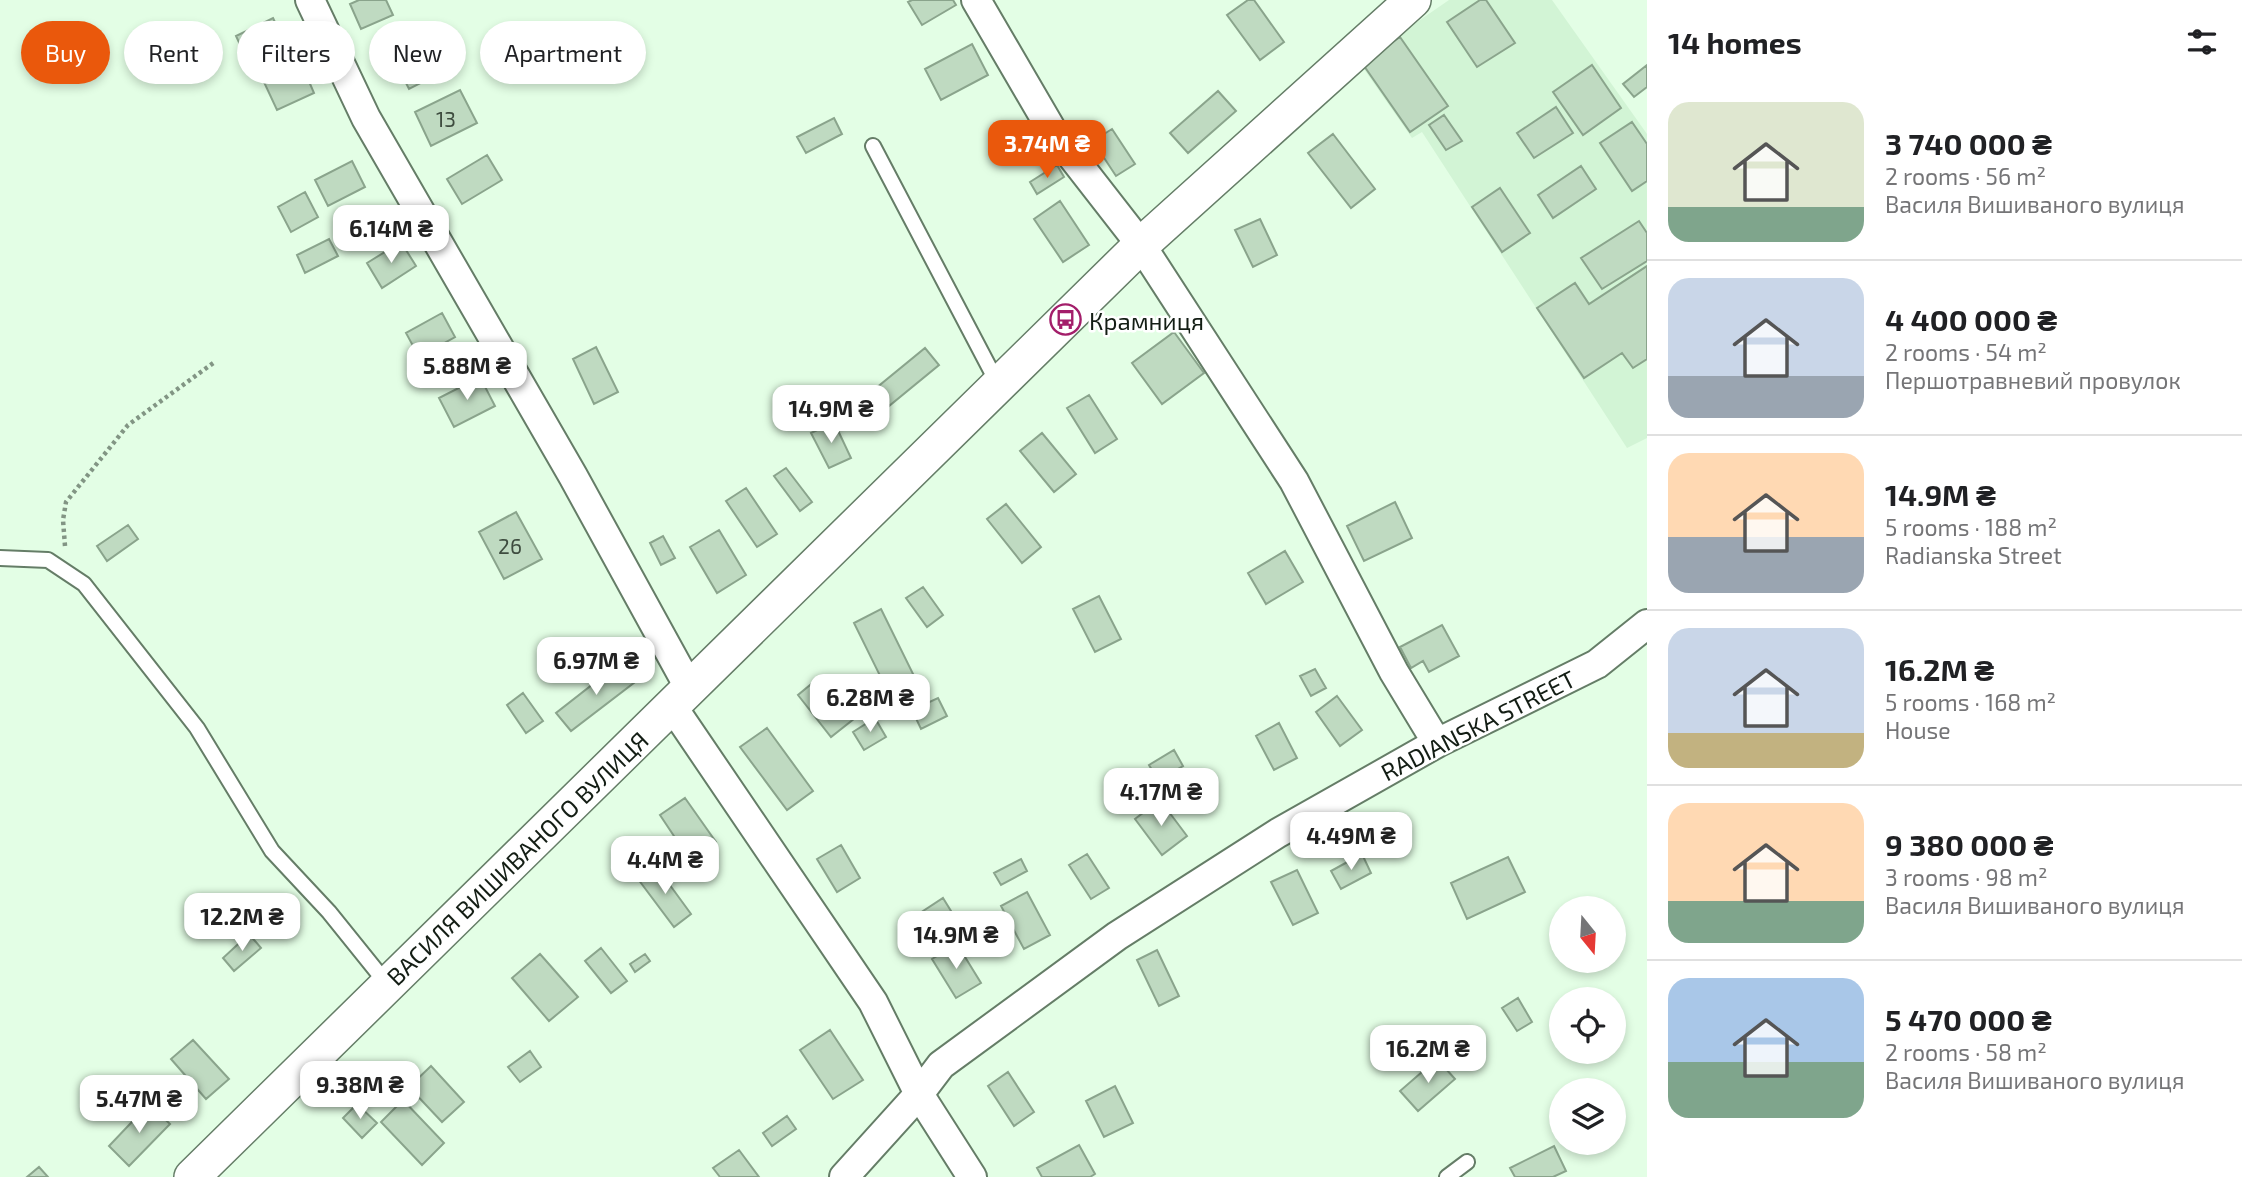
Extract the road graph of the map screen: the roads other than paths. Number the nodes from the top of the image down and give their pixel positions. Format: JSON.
{"nodes":[{"id":1,"x":310,"y":0,"type":"edge"},
{"id":2,"x":976,"y":0,"type":"edge"},
{"id":3,"x":1413,"y":0,"type":"edge"},
{"id":4,"x":873,"y":146,"type":"dead end"},
{"id":5,"x":1141,"y":245,"type":"junction"},
{"id":6,"x":999,"y":385,"type":"junction"},
{"id":7,"x":0,"y":558,"type":"edge"},
{"id":8,"x":1647,"y":624,"type":"edge"},
{"id":9,"x":1647,"y":648,"type":"edge"},
{"id":10,"x":1597,"y":664,"type":"junction"},
{"id":11,"x":681,"y":697,"type":"junction"},
{"id":12,"x":1437,"y":743,"type":"junction"},
{"id":13,"x":388,"y":986,"type":"junction"},
{"id":14,"x":919,"y":1094,"type":"junction"},
{"id":15,"x":1468,"y":1162,"type":"dead end"},
{"id":16,"x":192,"y":1177,"type":"edge"},
{"id":17,"x":844,"y":1177,"type":"edge"},
{"id":18,"x":972,"y":1177,"type":"edge"},
{"id":19,"x":1447,"y":1177,"type":"edge"}],
"edges":[{"from":1,"to":11,"type":"street"},
{"from":2,"to":5,"type":"street"},
{"from":3,"to":5,"type":"street","name":"ВАСИЛЯ ВИШИВАНОГО ВУЛИЦЯ"},
{"from":4,"to":6,"type":"lane"},
{"from":5,"to":6,"type":"street","name":"ВАСИЛЯ ВИШИВАНОГО ВУЛИЦЯ"},
{"from":5,"to":12,"type":"street"},
{"from":6,"to":11,"type":"street","name":"ВАСИЛЯ ВИШИВАНОГО ВУЛИЦЯ"},
{"from":7,"to":13,"type":"lane"},
{"from":8,"to":10,"type":"street","name":"RADIANSKA STREET"},
{"from":9,"to":10,"type":"street"},
{"from":10,"to":12,"type":"street","name":"RADIANSKA STREET"},
{"from":11,"to":13,"type":"street","name":"ВАСИЛЯ ВИШИВАНОГО ВУЛИЦЯ"},
{"from":11,"to":14,"type":"street"},
{"from":12,"to":14,"type":"street","name":"RADIANSKA STREET"},
{"from":13,"to":16,"type":"street","name":"ВАСИЛЯ ВИШИВАНОГО ВУЛИЦЯ"},
{"from":14,"to":17,"type":"street","name":"RADIANSKA STREET"},
{"from":14,"to":18,"type":"street"},
{"from":15,"to":19,"type":"lane"}]}
